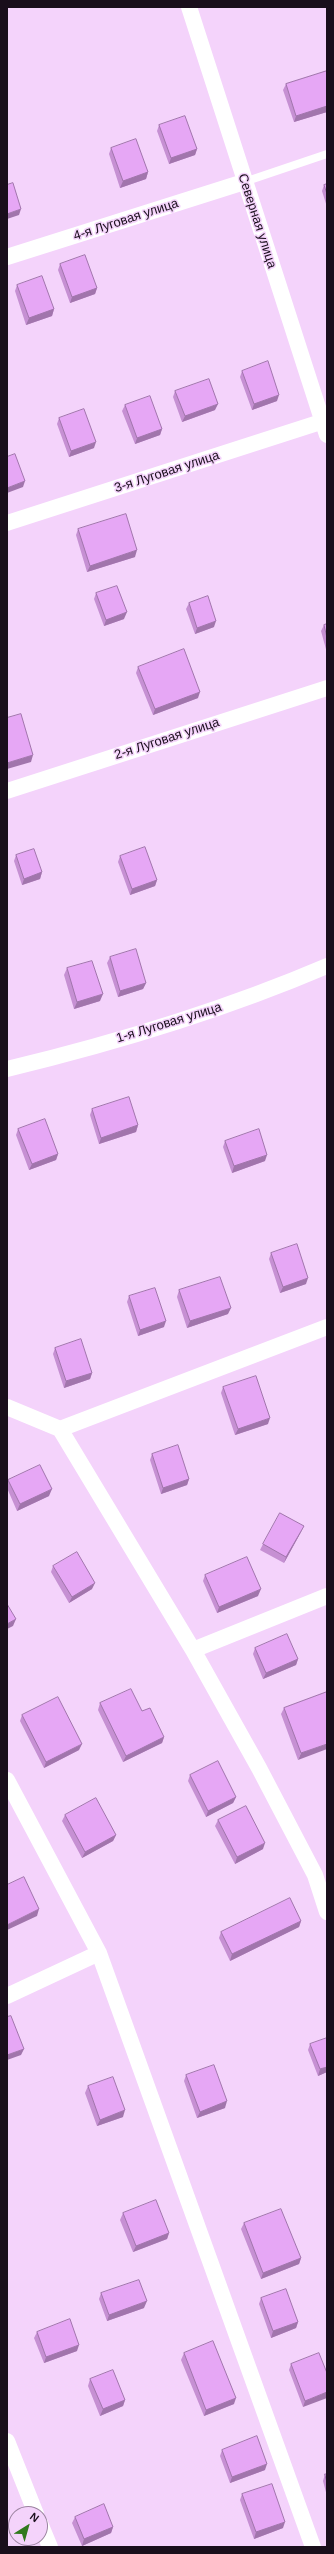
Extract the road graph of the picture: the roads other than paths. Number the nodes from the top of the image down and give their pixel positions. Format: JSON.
{"nodes":[{"id":1,"x":189,"y":7,"type":"edge"},
{"id":2,"x":327,"y":154,"type":"edge"},
{"id":3,"x":244,"y":182,"type":"junction"},
{"id":4,"x":7,"y":257,"type":"edge"},
{"id":5,"x":325,"y":426,"type":"edge"},
{"id":6,"x":7,"y":522,"type":"edge"},
{"id":7,"x":327,"y":688,"type":"edge"},
{"id":8,"x":7,"y":791,"type":"edge"},
{"id":9,"x":327,"y":966,"type":"edge"},
{"id":10,"x":7,"y":1069,"type":"edge"},
{"id":11,"x":327,"y":1327,"type":"edge"},
{"id":12,"x":7,"y":1406,"type":"edge"},
{"id":13,"x":60,"y":1429,"type":"junction"},
{"id":14,"x":327,"y":1596,"type":"edge"},
{"id":15,"x":193,"y":1650,"type":"junction"},
{"id":16,"x":7,"y":1780,"type":"edge"},
{"id":17,"x":321,"y":1872,"type":"edge"},
{"id":18,"x":327,"y":1912,"type":"edge"},
{"id":19,"x":99,"y":1953,"type":"junction"},
{"id":20,"x":7,"y":1996,"type":"edge"},
{"id":21,"x":7,"y":2441,"type":"edge"},
{"id":22,"x":33,"y":2506,"type":"edge"},
{"id":23,"x":312,"y":2547,"type":"edge"}],
"edges":[{"from":1,"to":3,"type":"street","name":"Северная улица"},
{"from":2,"to":3,"type":"lane"},
{"from":3,"to":4,"type":"street","name":"4-я Луговая улица"},
{"from":3,"to":5,"type":"street","name":"Северная улица"},
{"from":5,"to":6,"type":"street","name":"3-я Луговая улица"},
{"from":7,"to":8,"type":"street","name":"2-я Луговая улица"},
{"from":9,"to":10,"type":"street","name":"1-я Луговая улица"},
{"from":11,"to":13,"type":"street"},
{"from":12,"to":13,"type":"street"},
{"from":13,"to":15,"type":"street"},
{"from":14,"to":15,"type":"street"},
{"from":15,"to":17,"type":"street"},
{"from":16,"to":19,"type":"street"},
{"from":17,"to":18,"type":"street"},
{"from":19,"to":20,"type":"street"},
{"from":19,"to":23,"type":"street"},
{"from":21,"to":22,"type":"street"}]}
